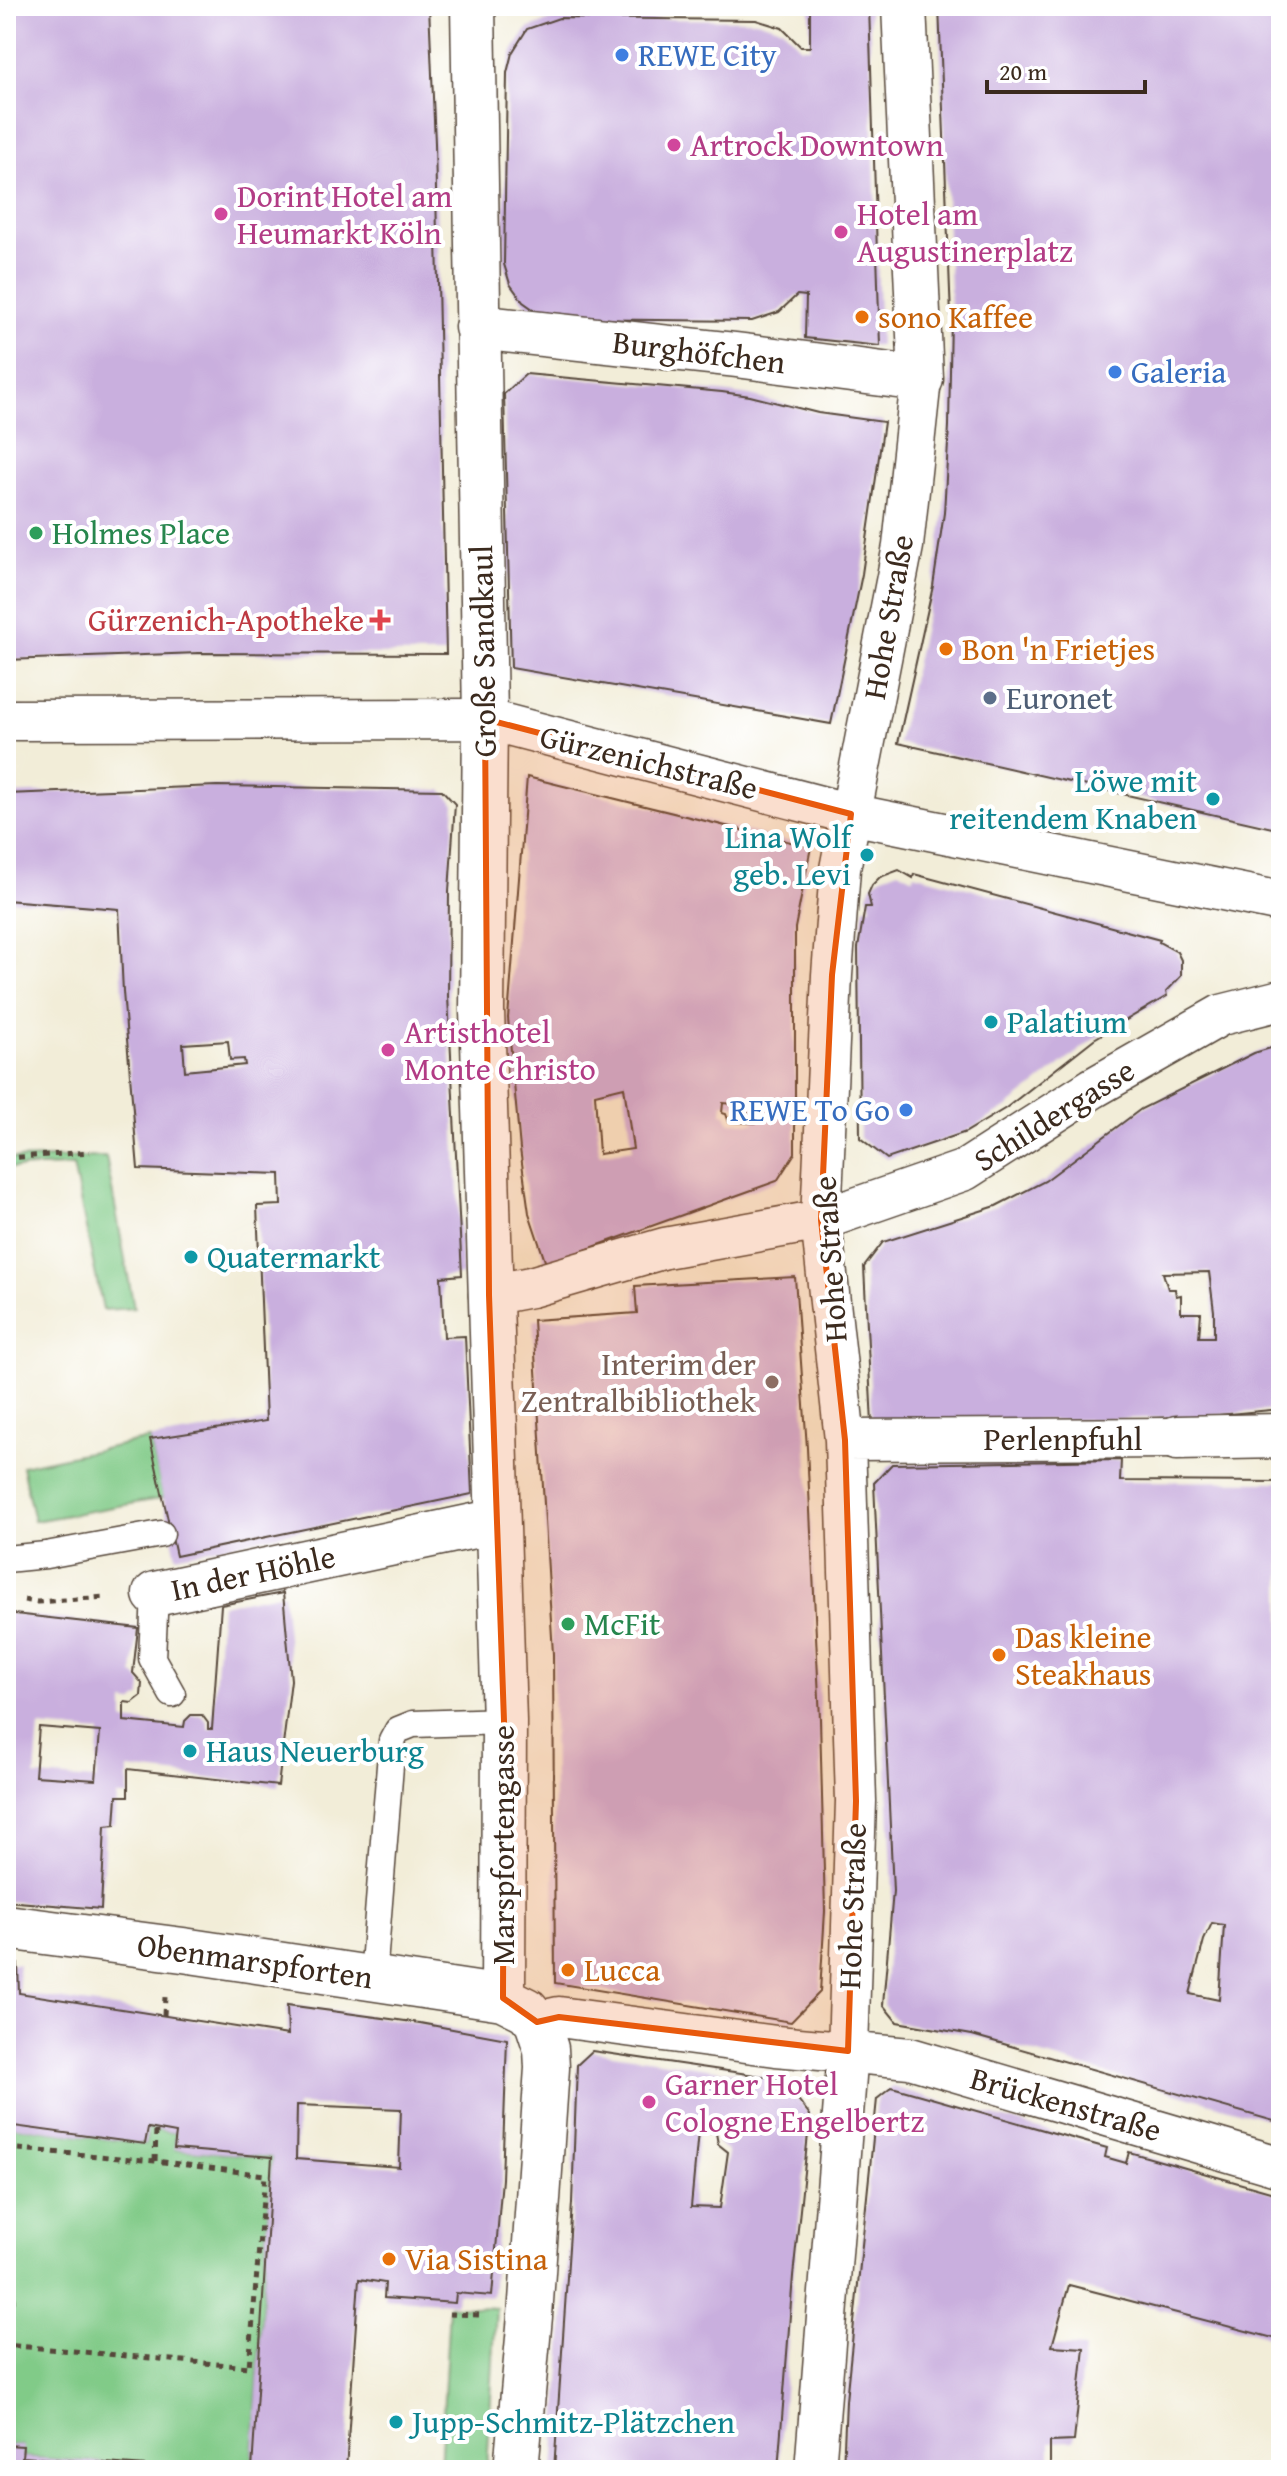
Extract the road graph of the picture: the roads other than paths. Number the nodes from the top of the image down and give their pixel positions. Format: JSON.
{"nodes":[{"id":1,"x":473,"y":6,"type":"edge"},
{"id":2,"x":904,"y":6,"type":"edge"},
{"id":3,"x":477,"y":327,"type":"junction"},
{"id":4,"x":921,"y":379,"type":"junction"},
{"id":5,"x":485,"y":719,"type":"junction"},
{"id":6,"x":6,"y":720,"type":"edge"},
{"id":7,"x":851,"y":814,"type":"junction"},
{"id":8,"x":1281,"y":902,"type":"edge"},
{"id":9,"x":1281,"y":1000,"type":"edge"},
{"id":10,"x":821,"y":1220,"type":"junction"},
{"id":11,"x":489,"y":1295,"type":"junction"},
{"id":12,"x":1281,"y":1436,"type":"edge"},
{"id":13,"x":1177,"y":1438,"type":"joint"},
{"id":14,"x":845,"y":1440,"type":"junction"},
{"id":15,"x":497,"y":1521,"type":"junction"},
{"id":16,"x":161,"y":1534,"type":"dead end"},
{"id":17,"x":6,"y":1559,"type":"edge"},
{"id":18,"x":155,"y":1594,"type":"joint"},
{"id":19,"x":172,"y":1694,"type":"dead end"},
{"id":20,"x":504,"y":1721,"type":"junction"},
{"id":21,"x":6,"y":1927,"type":"edge"},
{"id":22,"x":373,"y":1977,"type":"junction"},
{"id":23,"x":520,"y":2010,"type":"junction"},
{"id":24,"x":848,"y":2051,"type":"junction"},
{"id":25,"x":1281,"y":2167,"type":"edge"},
{"id":26,"x":516,"y":2470,"type":"edge"},
{"id":27,"x":815,"y":2470,"type":"edge"}],
"edges":[{"from":1,"to":3,"type":"street","name":"Große Sandkaul"},
{"from":2,"to":4,"type":"street","name":"Hohe Straße"},
{"from":3,"to":4,"type":"street","name":"Burghöfchen"},
{"from":3,"to":5,"type":"street","name":"Große Sandkaul"},
{"from":4,"to":7,"type":"street","name":"Hohe Straße"},
{"from":5,"to":6,"type":"street","name":"Gürzenichstraße"},
{"from":5,"to":7,"type":"street","name":"Gürzenichstraße"},
{"from":5,"to":11,"type":"street","name":"Große Sandkaul"},
{"from":7,"to":8,"type":"street","name":"Gürzenichstraße"},
{"from":7,"to":10,"type":"street","name":"Hohe Straße"},
{"from":9,"to":10,"type":"street","name":"Schildergasse"},
{"from":10,"to":11,"type":"street"},
{"from":10,"to":14,"type":"street","name":"Hohe Straße"},
{"from":11,"to":15,"type":"street","name":"Marspfortengasse"},
{"from":12,"to":13,"type":"street","name":"Perlenpfuhl"},
{"from":13,"to":14,"type":"street","name":"Perlenpfuhl"},
{"from":14,"to":24,"type":"street","name":"Hohe Straße"},
{"from":15,"to":18,"type":"street","name":"In der Höhle"},
{"from":15,"to":20,"type":"street","name":"Marspfortengasse"},
{"from":16,"to":17,"type":"lane"},
{"from":18,"to":19,"type":"lane"},
{"from":20,"to":22,"type":"lane"},
{"from":20,"to":23,"type":"street","name":"Marspfortengasse"},
{"from":21,"to":22,"type":"street","name":"Obenmarspforten"},
{"from":22,"to":23,"type":"street","name":"Obenmarspforten"},
{"from":23,"to":24,"type":"street","name":"Obenmarspforten"},
{"from":23,"to":26,"type":"street","name":"Marspfortengasse"},
{"from":24,"to":25,"type":"street","name":"Brückenstraße"},
{"from":24,"to":27,"type":"street","name":"Hohe Straße"}]}
